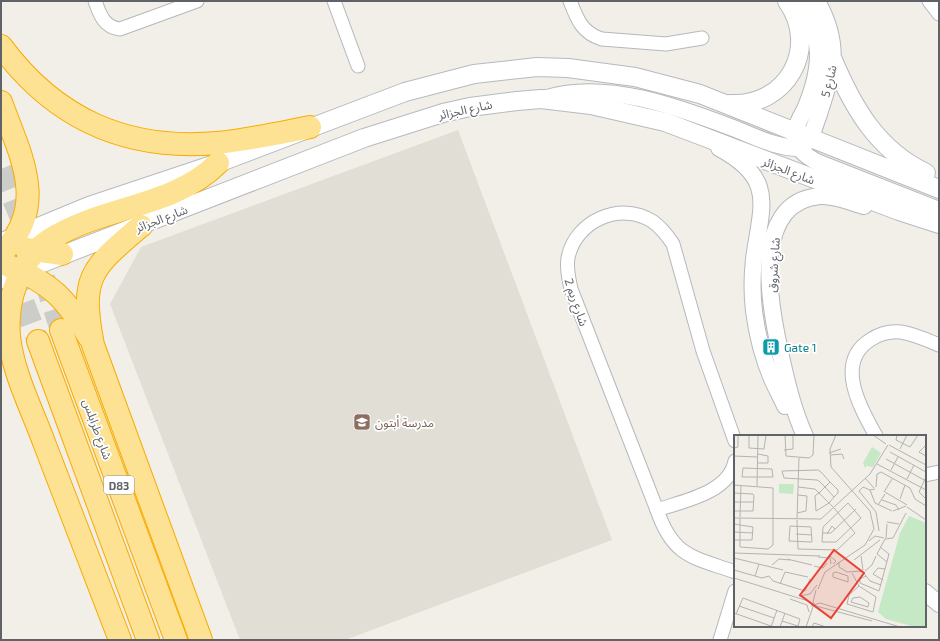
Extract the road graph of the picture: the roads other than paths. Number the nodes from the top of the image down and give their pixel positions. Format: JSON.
{"nodes":[{"id":1,"x":95,"y":1,"type":"edge"},
{"id":2,"x":197,"y":1,"type":"edge"},
{"id":3,"x":334,"y":1,"type":"edge"},
{"id":4,"x":570,"y":1,"type":"edge"},
{"id":5,"x":787,"y":1,"type":"edge"},
{"id":6,"x":801,"y":1,"type":"edge"},
{"id":7,"x":817,"y":1,"type":"edge"},
{"id":8,"x":929,"y":1,"type":"edge"},
{"id":9,"x":939,"y":14,"type":"edge"},
{"id":10,"x":702,"y":38,"type":"dead end"},
{"id":11,"x":1,"y":46,"type":"edge"},
{"id":12,"x":833,"y":60,"type":"junction"},
{"id":13,"x":358,"y":66,"type":"dead end"},
{"id":14,"x":541,"y":99,"type":"junction"},
{"id":15,"x":1,"y":102,"type":"edge"},
{"id":16,"x":727,"y":104,"type":"junction"},
{"id":17,"x":310,"y":127,"type":"junction"},
{"id":18,"x":701,"y":136,"type":"junction"},
{"id":19,"x":802,"y":139,"type":"junction"},
{"id":20,"x":218,"y":163,"type":"junction"},
{"id":21,"x":939,"y":179,"type":"edge"},
{"id":22,"x":939,"y":189,"type":"edge"},
{"id":23,"x":939,"y":210,"type":"edge"},
{"id":24,"x":899,"y":211,"type":"junction"},
{"id":25,"x":939,"y":224,"type":"edge"},
{"id":26,"x":140,"y":226,"type":"junction"},
{"id":27,"x":6,"y":243,"type":"edge"},
{"id":28,"x":34,"y":251,"type":"junction"},
{"id":29,"x":62,"y":254,"type":"junction"},
{"id":30,"x":1,"y":264,"type":"edge"},
{"id":31,"x":22,"y":271,"type":"junction"},
{"id":32,"x":1,"y":279,"type":"edge"},
{"id":33,"x":62,"y":330,"type":"tunnel mouth"},
{"id":34,"x":38,"y":341,"type":"tunnel mouth"},
{"id":35,"x":93,"y":345,"type":"junction"},
{"id":36,"x":939,"y":345,"type":"edge"},
{"id":37,"x":1,"y":354,"type":"edge"},
{"id":38,"x":782,"y":360,"type":"junction"},
{"id":39,"x":767,"y":366,"type":"junction"},
{"id":40,"x":20,"y":383,"type":"junction"},
{"id":41,"x":796,"y":435,"type":"edge"},
{"id":42,"x":805,"y":435,"type":"edge"},
{"id":43,"x":876,"y":435,"type":"edge"},
{"id":44,"x":734,"y":438,"type":"edge"},
{"id":45,"x":734,"y":463,"type":"edge"},
{"id":46,"x":939,"y":472,"type":"edge"},
{"id":47,"x":926,"y":475,"type":"edge"},
{"id":48,"x":657,"y":510,"type":"junction"},
{"id":49,"x":734,"y":572,"type":"edge"},
{"id":50,"x":926,"y":582,"type":"edge"},
{"id":51,"x":939,"y":590,"type":"edge"},
{"id":52,"x":926,"y":593,"type":"edge"},
{"id":53,"x":734,"y":594,"type":"edge"},
{"id":54,"x":939,"y":604,"type":"edge"},
{"id":55,"x":120,"y":640,"type":"edge"},
{"id":56,"x":148,"y":640,"type":"edge"},
{"id":57,"x":176,"y":640,"type":"edge"},
{"id":58,"x":201,"y":640,"type":"edge"},
{"id":59,"x":720,"y":640,"type":"edge"}],
"edges":[{"from":1,"to":2,"type":"street"},
{"from":3,"to":13,"type":"street"},
{"from":4,"to":10,"type":"street"},
{"from":5,"to":16,"type":"main road"},
{"from":6,"to":19,"type":"street","name":"شارع 5"},
{"from":7,"to":12,"type":"street","name":"شارع 5"},
{"from":8,"to":9,"type":"street"},
{"from":11,"to":17,"type":"highway"},
{"from":12,"to":19,"type":"street","name":"شارع 5"},
{"from":12,"to":21,"type":"main road"},
{"from":14,"to":18,"type":"main road","name":"شارع الجزائر"},
{"from":14,"to":19,"type":"street"},
{"from":14,"to":26,"type":"main road","name":"شارع الجزائر"},
{"from":15,"to":27,"type":"highway"},
{"from":16,"to":17,"type":"main road"},
{"from":16,"to":19,"type":"main road"},
{"from":17,"to":20,"type":"main road"},
{"from":18,"to":24,"type":"main road","name":"شارع الجزائر"},
{"from":18,"to":39,"type":"street","name":"شارع شروق"},
{"from":19,"to":22,"type":"main road"},
{"from":19,"to":23,"type":"street"},
{"from":20,"to":27,"type":"main road"},
{"from":20,"to":28,"type":"highway"},
{"from":24,"to":25,"type":"main road","name":"شارع الجزائر"},
{"from":24,"to":38,"type":"street","name":"شارع شروق"},
{"from":26,"to":29,"type":"main road","name":"شارع الجزائر"},
{"from":26,"to":35,"type":"highway"},
{"from":27,"to":28,"type":"highway"},
{"from":28,"to":29,"type":"highway"},
{"from":28,"to":31,"type":"highway"},
{"from":29,"to":31,"type":"main road","name":"شارع الجزائر"},
{"from":30,"to":31,"type":"highway"},
{"from":31,"to":32,"type":"main road","name":"شارع الجزائر"},
{"from":31,"to":35,"type":"highway"},
{"from":31,"to":40,"type":"highway"},
{"from":33,"to":57,"type":"highway","name":"شارع طرابلس","number":"D83"},
{"from":34,"to":56,"type":"highway","number":"D83"},
{"from":35,"to":58,"type":"highway"},
{"from":36,"to":43,"type":"street"},
{"from":37,"to":40,"type":"highway"},
{"from":38,"to":39,"type":"street"},
{"from":38,"to":42,"type":"street","name":"شارع شروق"},
{"from":39,"to":41,"type":"street","name":"شارع شروق"},
{"from":40,"to":55,"type":"highway"},
{"from":44,"to":48,"type":"street","name":"شارع ريم 2"},
{"from":45,"to":48,"type":"street"},
{"from":46,"to":47,"type":"street"},
{"from":48,"to":49,"type":"street","name":"شارع ريم 2"},
{"from":50,"to":51,"type":"street"},
{"from":52,"to":54,"type":"street"},
{"from":53,"to":59,"type":"street"}]}
